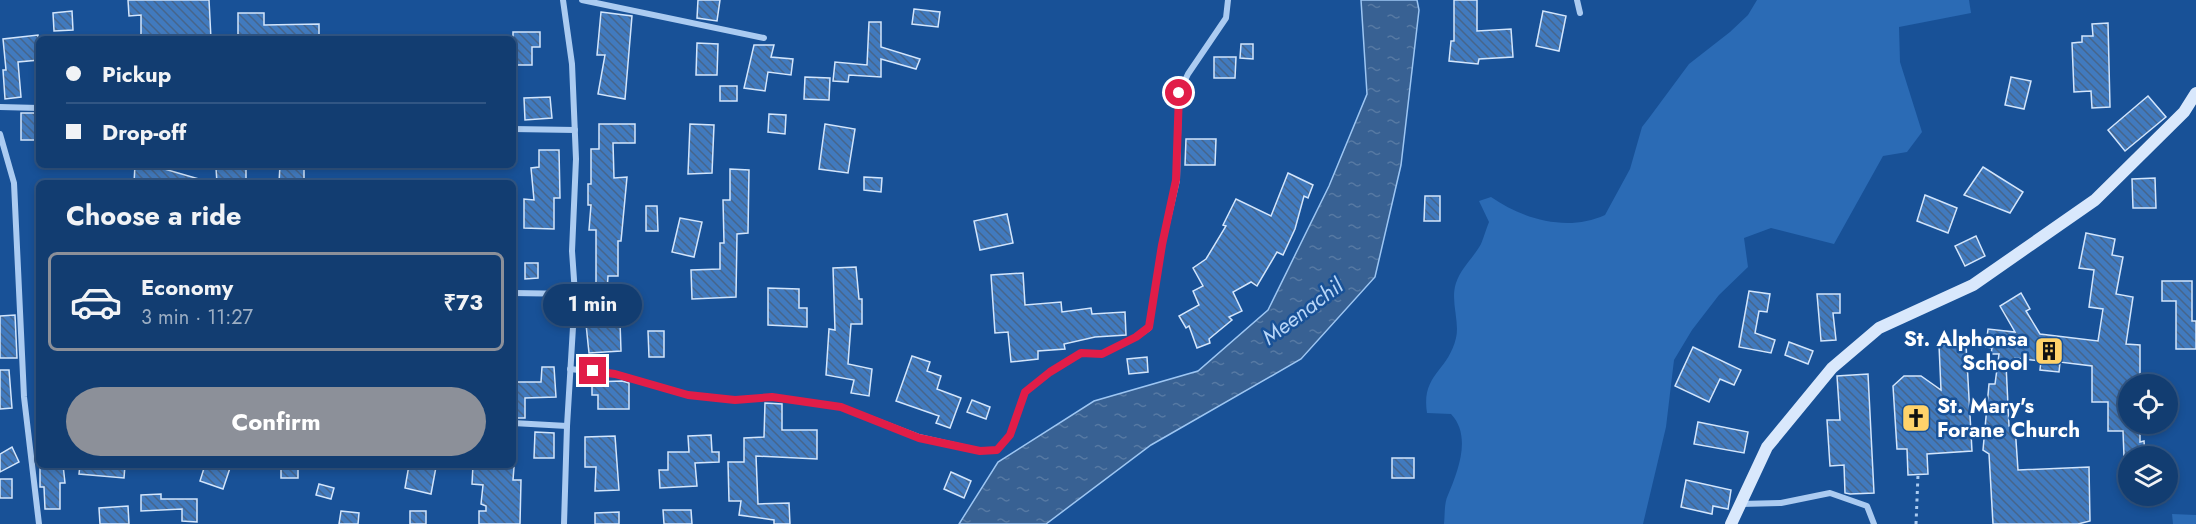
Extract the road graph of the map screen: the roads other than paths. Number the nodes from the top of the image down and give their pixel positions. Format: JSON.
{"nodes":[{"id":1,"x":563,"y":0,"type":"edge"},
{"id":2,"x":582,"y":0,"type":"edge"},
{"id":3,"x":1228,"y":0,"type":"edge"},
{"id":4,"x":1577,"y":0,"type":"edge"},
{"id":5,"x":1580,"y":13,"type":"dead end"},
{"id":6,"x":764,"y":38,"type":"dead end"},
{"id":7,"x":2196,"y":93,"type":"edge"},
{"id":8,"x":0,"y":107,"type":"edge"},
{"id":9,"x":36,"y":108,"type":"edge"},
{"id":10,"x":516,"y":129,"type":"edge"},
{"id":11,"x":575,"y":130,"type":"junction"},
{"id":12,"x":0,"y":134,"type":"edge"},
{"id":13,"x":516,"y":293,"type":"edge"},
{"id":14,"x":575,"y":294,"type":"junction"},
{"id":15,"x":570,"y":369,"type":"junction"},
{"id":16,"x":516,"y":423,"type":"edge"},
{"id":17,"x":567,"y":426,"type":"junction"},
{"id":18,"x":1740,"y":504,"type":"junction"},
{"id":19,"x":39,"y":524,"type":"edge"},
{"id":20,"x":564,"y":524,"type":"edge"},
{"id":21,"x":1731,"y":524,"type":"edge"},
{"id":22,"x":1874,"y":524,"type":"edge"}],
"edges":[{"from":1,"to":11,"type":"street"},
{"from":2,"to":6,"type":"street"},
{"from":3,"to":15,"type":"street"},
{"from":4,"to":5,"type":"street"},
{"from":7,"to":18,"type":"main road"},
{"from":8,"to":9,"type":"street"},
{"from":10,"to":11,"type":"street"},
{"from":11,"to":14,"type":"street"},
{"from":12,"to":19,"type":"street"},
{"from":13,"to":14,"type":"street"},
{"from":14,"to":15,"type":"street"},
{"from":15,"to":17,"type":"street"},
{"from":16,"to":17,"type":"street"},
{"from":17,"to":20,"type":"street"},
{"from":18,"to":21,"type":"main road"},
{"from":18,"to":22,"type":"street"}]}
